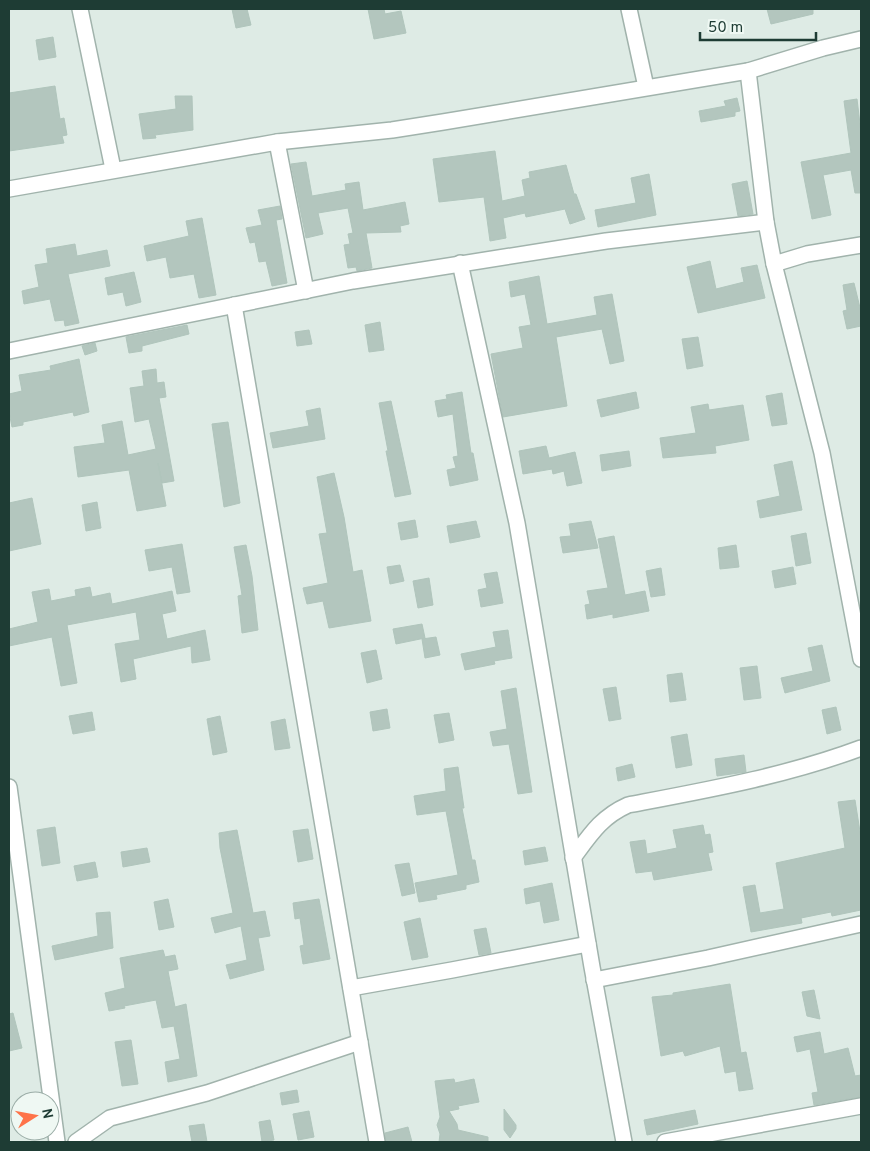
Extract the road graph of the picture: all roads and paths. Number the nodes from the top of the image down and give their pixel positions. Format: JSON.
{"nodes":[{"id":1,"x":80,"y":9,"type":"edge"},
{"id":2,"x":629,"y":9,"type":"edge"},
{"id":3,"x":861,"y":39,"type":"edge"},
{"id":4,"x":748,"y":70,"type":"junction"},
{"id":5,"x":646,"y":87,"type":"junction"},
{"id":6,"x":277,"y":142,"type":"junction"},
{"id":7,"x":113,"y":169,"type":"junction"},
{"id":8,"x":9,"y":189,"type":"edge"},
{"id":9,"x":766,"y":222,"type":"junction"},
{"id":10,"x":861,"y":245,"type":"edge"},
{"id":11,"x":460,"y":263,"type":"junction"},
{"id":12,"x":774,"y":264,"type":"junction"},
{"id":13,"x":306,"y":291,"type":"junction"},
{"id":14,"x":234,"y":304,"type":"junction"},
{"id":15,"x":9,"y":351,"type":"edge"},
{"id":16,"x":861,"y":660,"type":"edge"},
{"id":17,"x":861,"y":748,"type":"edge"},
{"id":18,"x":9,"y":787,"type":"edge"},
{"id":19,"x":573,"y":858,"type":"junction"},
{"id":20,"x":861,"y":924,"type":"edge"},
{"id":21,"x":588,"y":944,"type":"junction"},
{"id":22,"x":594,"y":980,"type":"junction"},
{"id":23,"x":351,"y":988,"type":"junction"},
{"id":24,"x":360,"y":1042,"type":"junction"},
{"id":25,"x":861,"y":1106,"type":"edge"},
{"id":26,"x":57,"y":1142,"type":"edge"},
{"id":27,"x":76,"y":1142,"type":"edge"},
{"id":28,"x":377,"y":1142,"type":"edge"},
{"id":29,"x":624,"y":1142,"type":"edge"},
{"id":30,"x":665,"y":1142,"type":"edge"}],
"edges":[{"from":1,"to":7,"type":"street"},
{"from":2,"to":5,"type":"street"},
{"from":3,"to":4,"type":"street"},
{"from":4,"to":5,"type":"street"},
{"from":4,"to":9,"type":"street"},
{"from":5,"to":6,"type":"street"},
{"from":6,"to":7,"type":"street"},
{"from":6,"to":13,"type":"street"},
{"from":7,"to":8,"type":"street"},
{"from":9,"to":11,"type":"street"},
{"from":9,"to":12,"type":"street"},
{"from":10,"to":12,"type":"street"},
{"from":11,"to":13,"type":"street"},
{"from":11,"to":19,"type":"street"},
{"from":12,"to":16,"type":"street"},
{"from":13,"to":14,"type":"street"},
{"from":14,"to":15,"type":"street"},
{"from":14,"to":23,"type":"street"},
{"from":17,"to":19,"type":"street"},
{"from":18,"to":26,"type":"street"},
{"from":19,"to":21,"type":"street"},
{"from":20,"to":22,"type":"street"},
{"from":21,"to":22,"type":"street"},
{"from":21,"to":23,"type":"street"},
{"from":22,"to":29,"type":"street"},
{"from":23,"to":24,"type":"street"},
{"from":24,"to":27,"type":"street"},
{"from":24,"to":28,"type":"street"},
{"from":25,"to":30,"type":"street"}]}
